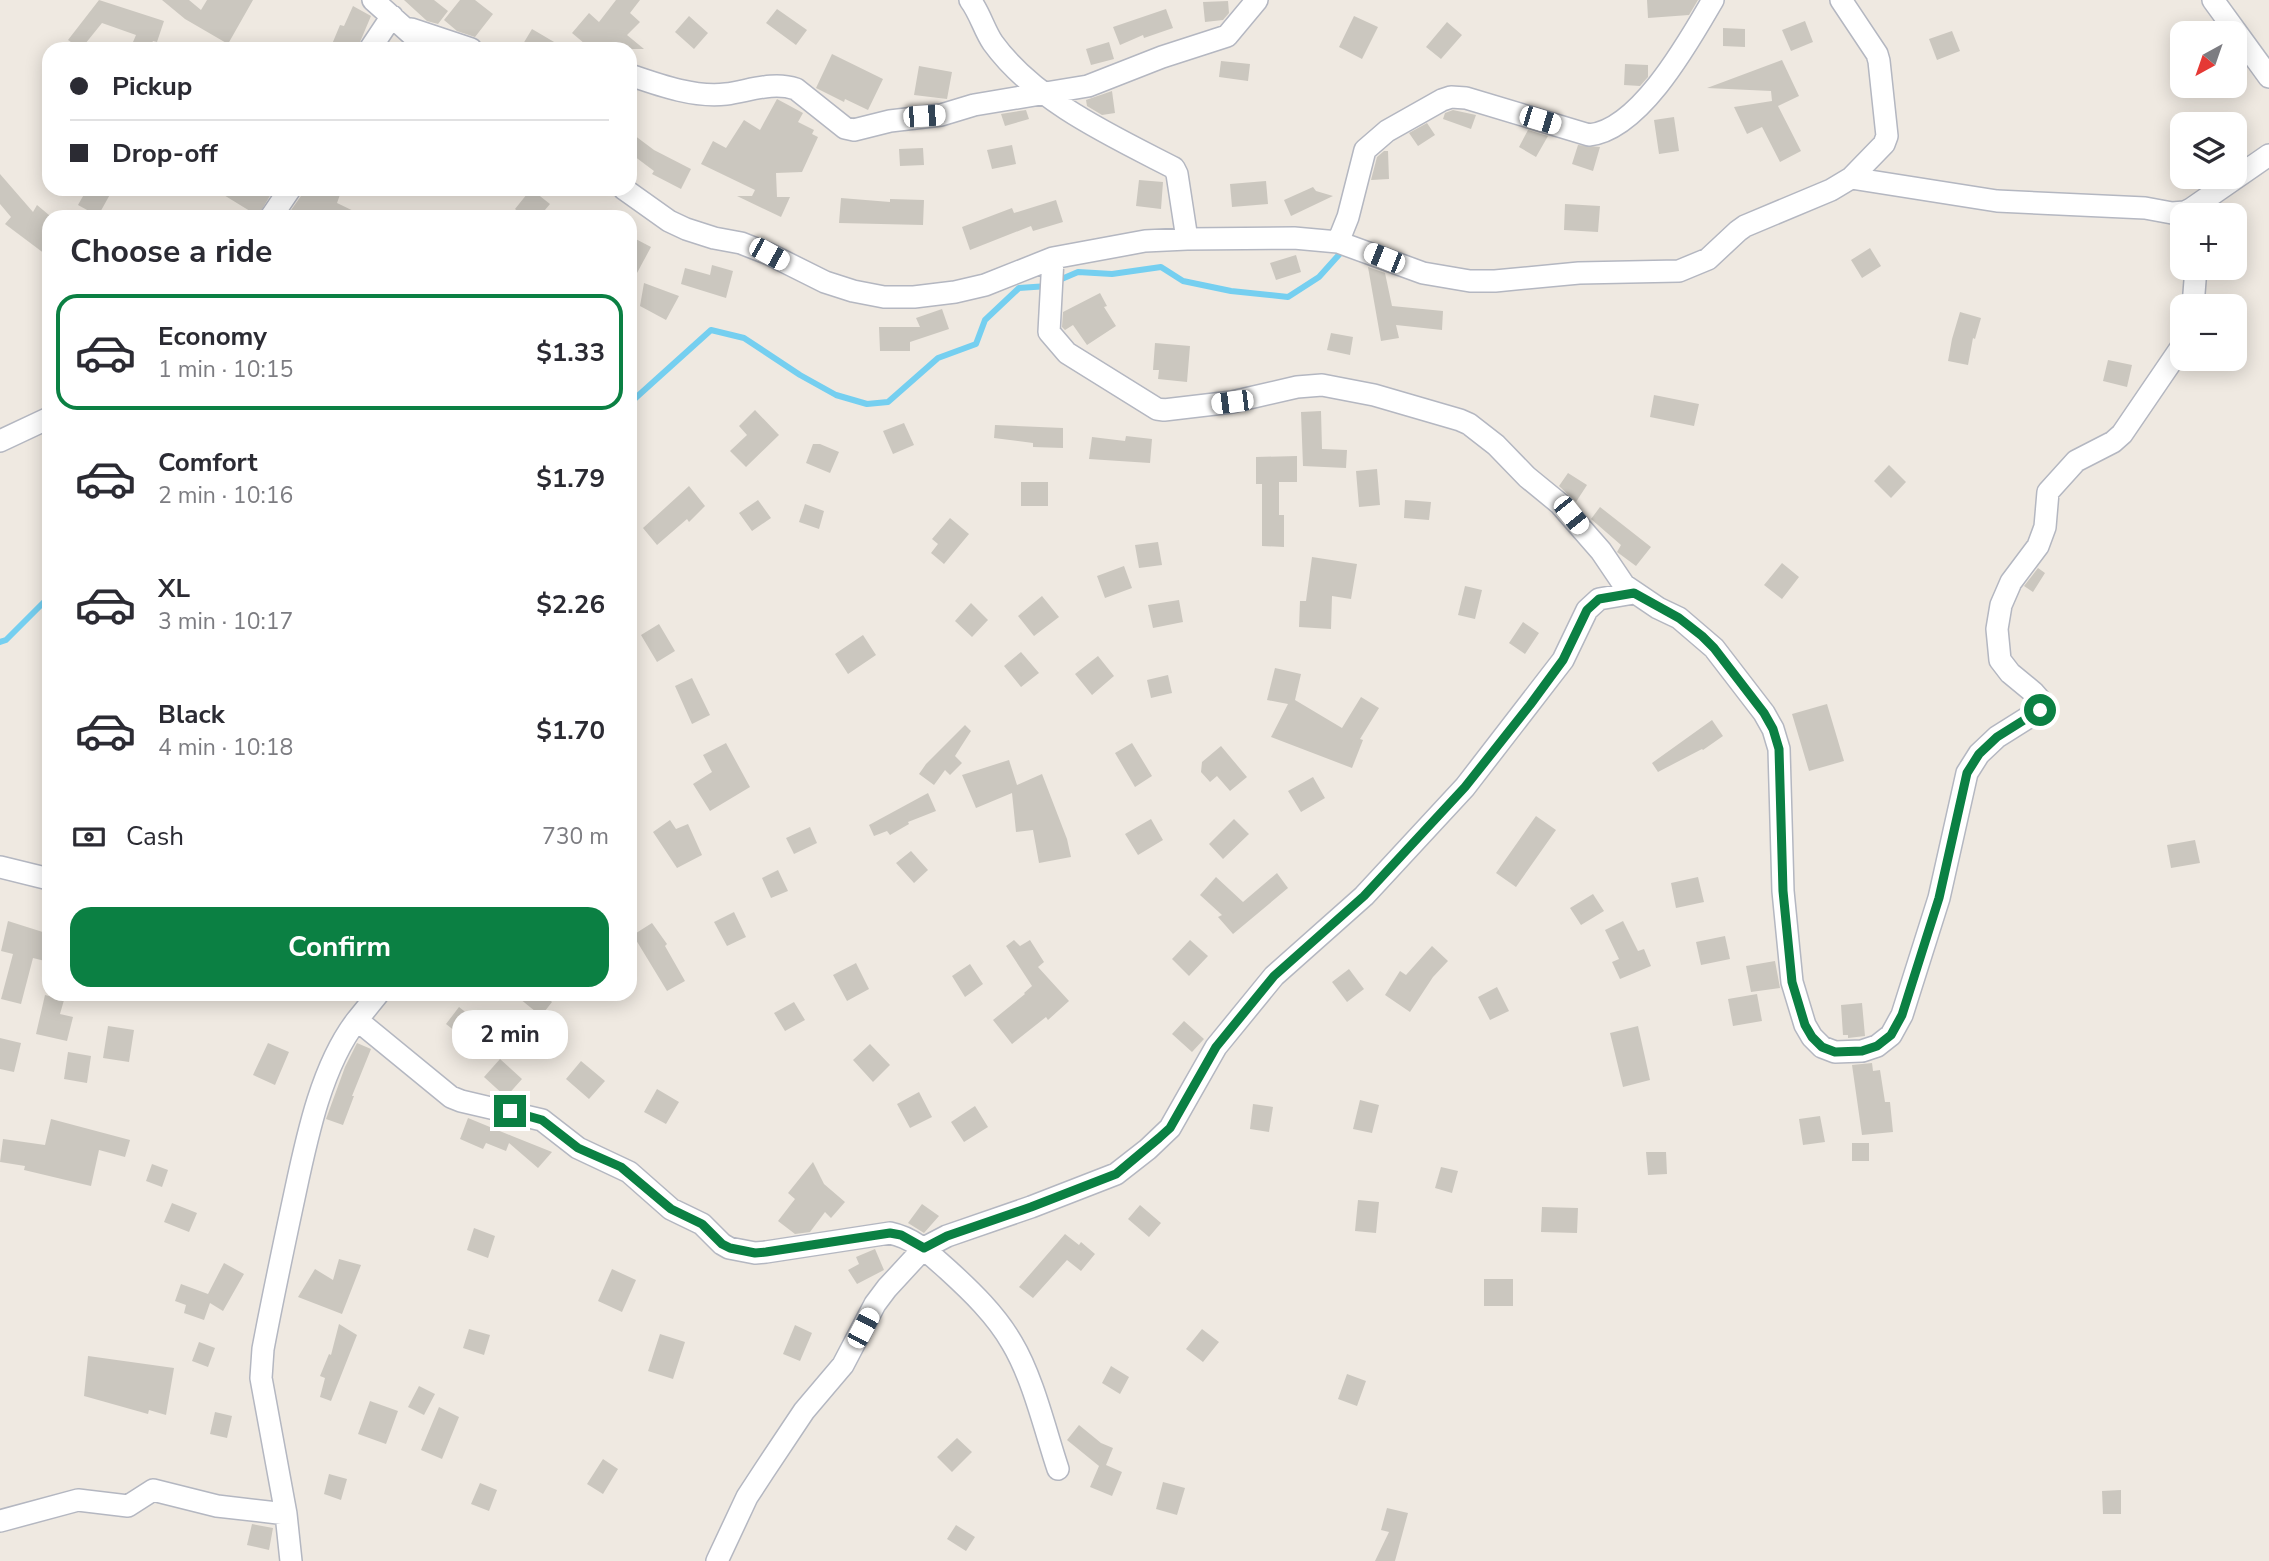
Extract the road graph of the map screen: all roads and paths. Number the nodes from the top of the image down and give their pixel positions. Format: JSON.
{"nodes":[{"id":1,"x":373,"y":0,"type":"edge"},
{"id":2,"x":970,"y":0,"type":"edge"},
{"id":3,"x":1257,"y":0,"type":"edge"},
{"id":4,"x":1713,"y":0,"type":"edge"},
{"id":5,"x":1841,"y":0,"type":"edge"},
{"id":6,"x":2213,"y":0,"type":"edge"},
{"id":7,"x":397,"y":21,"type":"junction"},
{"id":8,"x":377,"y":42,"type":"edge"},
{"id":9,"x":420,"y":42,"type":"edge"},
{"id":10,"x":452,"y":42,"type":"edge"},
{"id":11,"x":637,"y":77,"type":"edge"},
{"id":12,"x":2269,"y":77,"type":"edge"},
{"id":13,"x":1045,"y":92,"type":"junction"},
{"id":14,"x":2269,"y":155,"type":"edge"},
{"id":15,"x":1852,"y":177,"type":"junction"},
{"id":16,"x":634,"y":196,"type":"edge"},
{"id":17,"x":2201,"y":203,"type":"edge"},
{"id":18,"x":2170,"y":213,"type":"edge"},
{"id":19,"x":1187,"y":239,"type":"junction"},
{"id":20,"x":1338,"y":242,"type":"junction"},
{"id":21,"x":1053,"y":258,"type":"junction"},
{"id":22,"x":2170,"y":364,"type":"edge"},
{"id":23,"x":42,"y":421,"type":"edge"},
{"id":24,"x":0,"y":441,"type":"edge"},
{"id":25,"x":1634,"y":593,"type":"junction"},
{"id":26,"x":0,"y":867,"type":"edge"},
{"id":27,"x":42,"y":877,"type":"edge"},
{"id":28,"x":372,"y":1001,"type":"edge"},
{"id":29,"x":357,"y":1020,"type":"junction"},
{"id":30,"x":924,"y":1248,"type":"junction"},
{"id":31,"x":1058,"y":1469,"type":"dead end"},
{"id":32,"x":286,"y":1514,"type":"junction"},
{"id":33,"x":0,"y":1521,"type":"edge"},
{"id":34,"x":291,"y":1561,"type":"edge"},
{"id":35,"x":717,"y":1561,"type":"edge"}],
"edges":[{"from":1,"to":7,"type":"street"},
{"from":2,"to":13,"type":"street"},
{"from":3,"to":13,"type":"street"},
{"from":4,"to":20,"type":"street"},
{"from":5,"to":15,"type":"street"},
{"from":6,"to":12,"type":"street"},
{"from":7,"to":8,"type":"street"},
{"from":7,"to":9,"type":"street"},
{"from":7,"to":10,"type":"street"},
{"from":11,"to":13,"type":"street"},
{"from":13,"to":19,"type":"street"},
{"from":14,"to":17,"type":"street"},
{"from":15,"to":18,"type":"street"},
{"from":15,"to":20,"type":"street"},
{"from":16,"to":21,"type":"street"},
{"from":19,"to":20,"type":"street"},
{"from":19,"to":21,"type":"street"},
{"from":21,"to":25,"type":"street"},
{"from":22,"to":25,"type":"street"},
{"from":23,"to":24,"type":"street"},
{"from":25,"to":30,"type":"street"},
{"from":26,"to":27,"type":"street"},
{"from":28,"to":29,"type":"street"},
{"from":29,"to":30,"type":"street"},
{"from":29,"to":32,"type":"street"},
{"from":30,"to":31,"type":"street"},
{"from":30,"to":35,"type":"street"},
{"from":32,"to":33,"type":"street"},
{"from":32,"to":34,"type":"street"}]}
